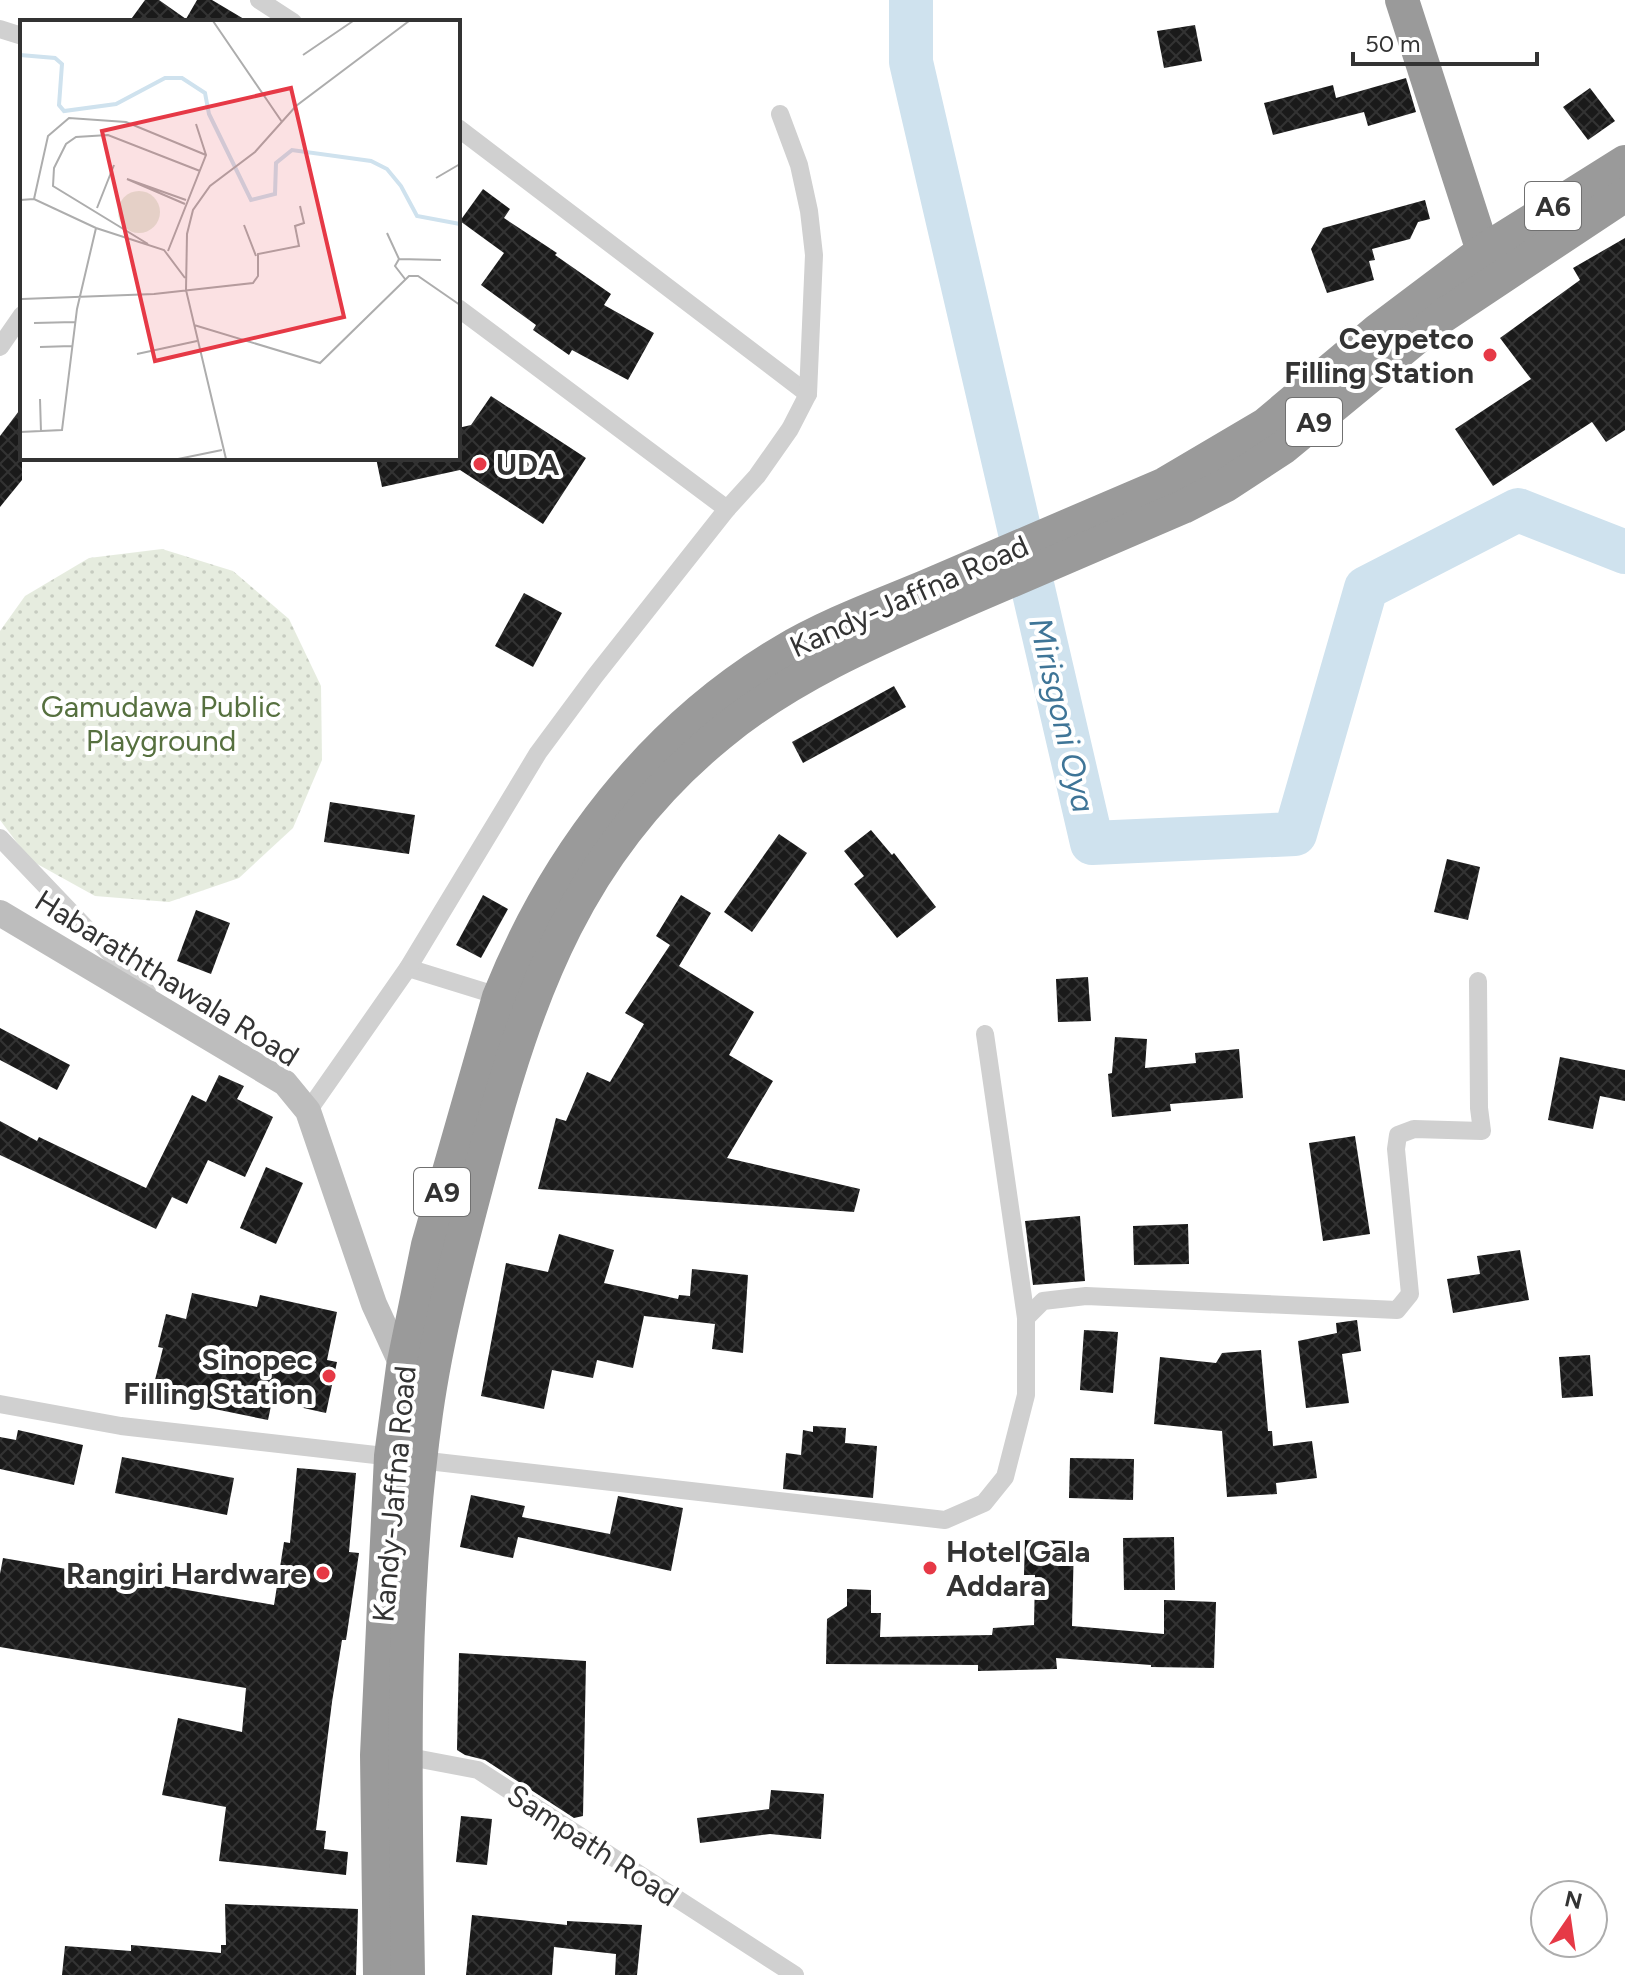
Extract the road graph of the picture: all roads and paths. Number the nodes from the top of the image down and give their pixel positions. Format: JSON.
{"nodes":[{"id":1,"x":259,"y":0,"type":"edge"},
{"id":2,"x":1402,"y":0,"type":"edge"},
{"id":3,"x":290,"y":20,"type":"edge"},
{"id":4,"x":0,"y":29,"type":"edge"},
{"id":5,"x":20,"y":35,"type":"edge"},
{"id":6,"x":780,"y":114,"type":"dead end"},
{"id":7,"x":460,"y":130,"type":"edge"},
{"id":8,"x":1625,"y":162,"type":"edge"},
{"id":9,"x":1625,"y":195,"type":"edge"},
{"id":10,"x":1489,"y":265,"type":"junction"},
{"id":11,"x":460,"y":309,"type":"edge"},
{"id":12,"x":20,"y":318,"type":"edge"},
{"id":13,"x":0,"y":347,"type":"edge"},
{"id":14,"x":808,"y":394,"type":"junction"},
{"id":15,"x":727,"y":509,"type":"junction"},
{"id":16,"x":0,"y":838,"type":"edge"},
{"id":17,"x":0,"y":913,"type":"edge"},
{"id":18,"x":408,"y":968,"type":"junction"},
{"id":19,"x":1478,"y":981,"type":"dead end"},
{"id":20,"x":514,"y":1001,"type":"junction"},
{"id":21,"x":165,"y":1011,"type":"junction"},
{"id":22,"x":985,"y":1034,"type":"dead end"},
{"id":23,"x":308,"y":1111,"type":"junction"},
{"id":24,"x":1026,"y":1318,"type":"junction"},
{"id":25,"x":403,"y":1367,"type":"junction"},
{"id":26,"x":0,"y":1404,"type":"edge"},
{"id":27,"x":406,"y":1459,"type":"junction"},
{"id":28,"x":391,"y":1755,"type":"junction"},
{"id":29,"x":380,"y":1975,"type":"edge"},
{"id":30,"x":408,"y":1975,"type":"edge"},
{"id":31,"x":795,"y":1975,"type":"edge"}],
"edges":[{"from":1,"to":3,"type":"street"},
{"from":2,"to":10,"type":"highway"},
{"from":4,"to":5,"type":"street"},
{"from":6,"to":14,"type":"street"},
{"from":7,"to":14,"type":"street"},
{"from":8,"to":10,"type":"highway","number":"A6"},
{"from":9,"to":10,"type":"highway","number":"A6"},
{"from":10,"to":20,"type":"highway","name":"Kandy-Jaffna Road","number":"A9"},
{"from":11,"to":15,"type":"street"},
{"from":12,"to":13,"type":"street"},
{"from":14,"to":15,"type":"street"},
{"from":15,"to":18,"type":"street"},
{"from":16,"to":21,"type":"street"},
{"from":17,"to":21,"type":"street","name":"Habaraththawala Road"},
{"from":18,"to":20,"type":"street"},
{"from":18,"to":23,"type":"street"},
{"from":19,"to":24,"type":"street"},
{"from":20,"to":25,"type":"highway","name":"Kandy-Jaffna Road","number":"A9"},
{"from":20,"to":27,"type":"highway","name":"Kandy-Jaffna Road","number":"A9"},
{"from":21,"to":23,"type":"street","name":"Habaraththawala Road"},
{"from":22,"to":24,"type":"street"},
{"from":23,"to":25,"type":"street","name":"Habaraththawala Road"},
{"from":24,"to":27,"type":"street"},
{"from":25,"to":27,"type":"highway","name":"Kandy-Jaffna Road","number":"A9"},
{"from":26,"to":27,"type":"street"},
{"from":27,"to":28,"type":"highway","name":"Kandy-Jaffna Road","number":"A9"},
{"from":28,"to":29,"type":"highway","name":"Kandy-Jaffna Road","number":"A9"},
{"from":28,"to":30,"type":"highway","name":"Kandy-Jaffna Road","number":"A9"},
{"from":28,"to":31,"type":"street","name":"Sampath Road"}]}
